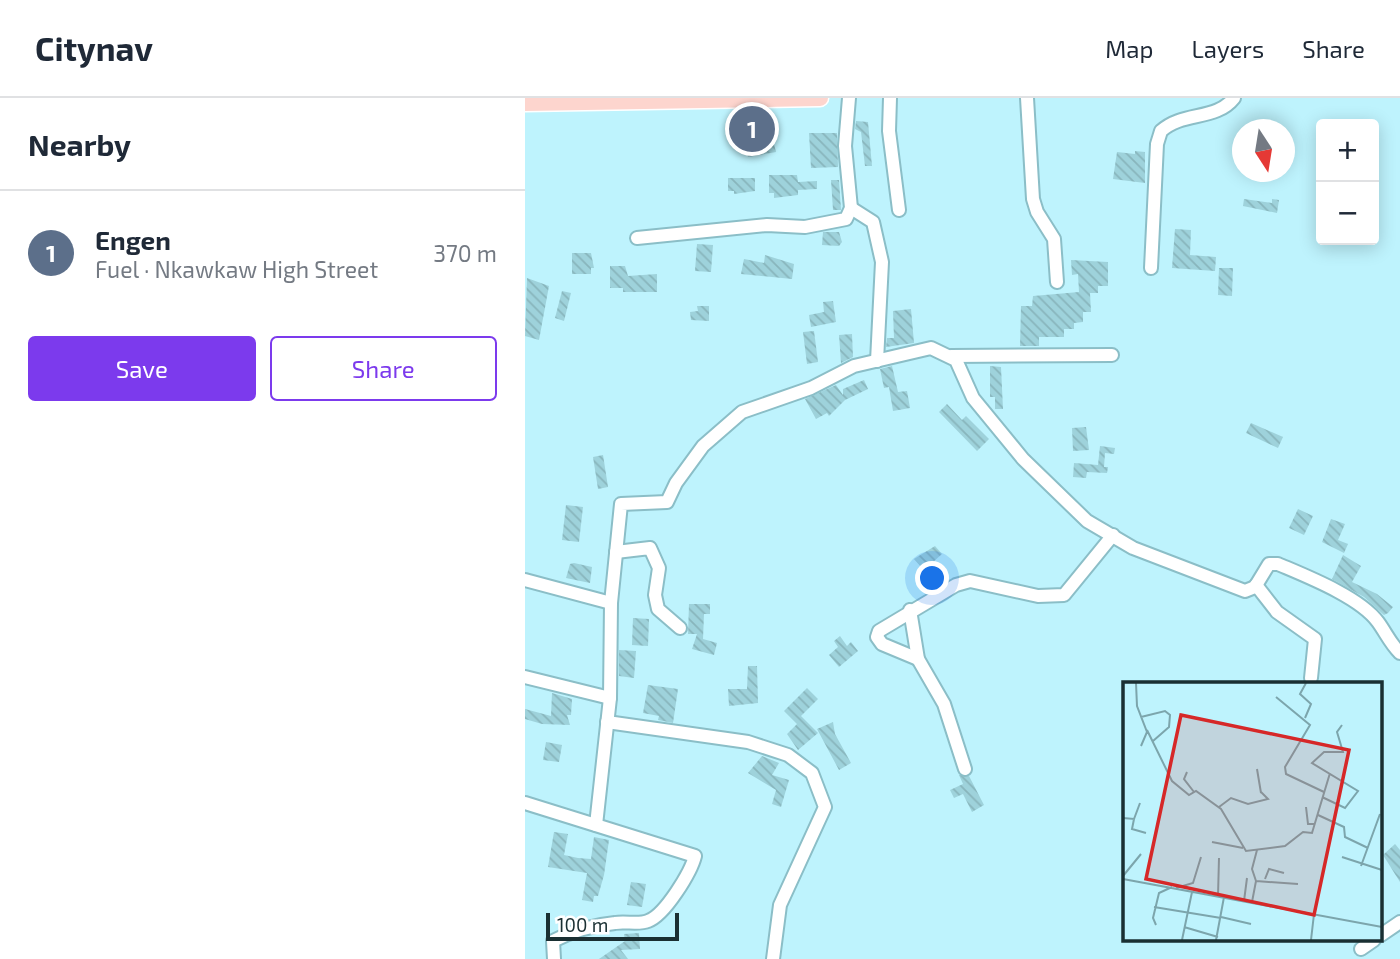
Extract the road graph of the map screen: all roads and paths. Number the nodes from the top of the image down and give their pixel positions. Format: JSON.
{"nodes":[{"id":1,"x":820,"y":98,"type":"edge"},
{"id":2,"x":849,"y":98,"type":"edge"},
{"id":3,"x":890,"y":98,"type":"edge"},
{"id":4,"x":1027,"y":98,"type":"edge"},
{"id":5,"x":1234,"y":98,"type":"edge"},
{"id":6,"x":526,"y":101,"type":"edge"},
{"id":7,"x":851,"y":208,"type":"junction"},
{"id":8,"x":899,"y":210,"type":"dead end"},
{"id":9,"x":637,"y":238,"type":"dead end"},
{"id":10,"x":1151,"y":268,"type":"dead end"},
{"id":11,"x":1057,"y":282,"type":"dead end"},
{"id":12,"x":1112,"y":355,"type":"dead end"},
{"id":13,"x":951,"y":356,"type":"junction"},
{"id":14,"x":877,"y":361,"type":"junction"},
{"id":15,"x":1112,"y":535,"type":"junction"},
{"id":16,"x":616,"y":552,"type":"junction"},
{"id":17,"x":525,"y":580,"type":"edge"},
{"id":18,"x":1256,"y":585,"type":"junction"},
{"id":19,"x":611,"y":603,"type":"junction"},
{"id":20,"x":911,"y":610,"type":"junction"},
{"id":21,"x":680,"y":628,"type":"dead end"},
{"id":22,"x":1400,"y":653,"type":"edge"},
{"id":23,"x":918,"y":659,"type":"junction"},
{"id":24,"x":525,"y":677,"type":"edge"},
{"id":25,"x":1311,"y":678,"type":"dead end"},
{"id":26,"x":610,"y":698,"type":"junction"},
{"id":27,"x":607,"y":722,"type":"junction"},
{"id":28,"x":965,"y":769,"type":"dead end"},
{"id":29,"x":525,"y":803,"type":"edge"},
{"id":30,"x":596,"y":825,"type":"junction"},
{"id":31,"x":1400,"y":922,"type":"edge"},
{"id":32,"x":1383,"y":934,"type":"edge"},
{"id":33,"x":1371,"y":942,"type":"edge"},
{"id":34,"x":1361,"y":949,"type":"dead end"},
{"id":35,"x":554,"y":959,"type":"edge"},
{"id":36,"x":773,"y":959,"type":"edge"}],
"edges":[{"from":1,"to":6,"type":"main road"},
{"from":2,"to":7,"type":"street"},
{"from":3,"to":8,"type":"street"},
{"from":4,"to":11,"type":"street"},
{"from":5,"to":10,"type":"street"},
{"from":7,"to":9,"type":"street"},
{"from":7,"to":14,"type":"street"},
{"from":12,"to":13,"type":"street"},
{"from":13,"to":14,"type":"street"},
{"from":13,"to":15,"type":"street"},
{"from":14,"to":16,"type":"street"},
{"from":15,"to":18,"type":"street"},
{"from":15,"to":20,"type":"street"},
{"from":16,"to":19,"type":"street"},
{"from":16,"to":21,"type":"street"},
{"from":17,"to":19,"type":"street"},
{"from":18,"to":22,"type":"street"},
{"from":18,"to":25,"type":"street"},
{"from":19,"to":26,"type":"street"},
{"from":20,"to":23,"type":"street"},
{"from":20,"to":23,"type":"street"},
{"from":23,"to":28,"type":"street"},
{"from":24,"to":26,"type":"street"},
{"from":26,"to":27,"type":"street"},
{"from":27,"to":30,"type":"street"},
{"from":27,"to":36,"type":"street"},
{"from":29,"to":30,"type":"street"},
{"from":30,"to":35,"type":"street"},
{"from":31,"to":32,"type":"street"},
{"from":33,"to":34,"type":"street"}]}
